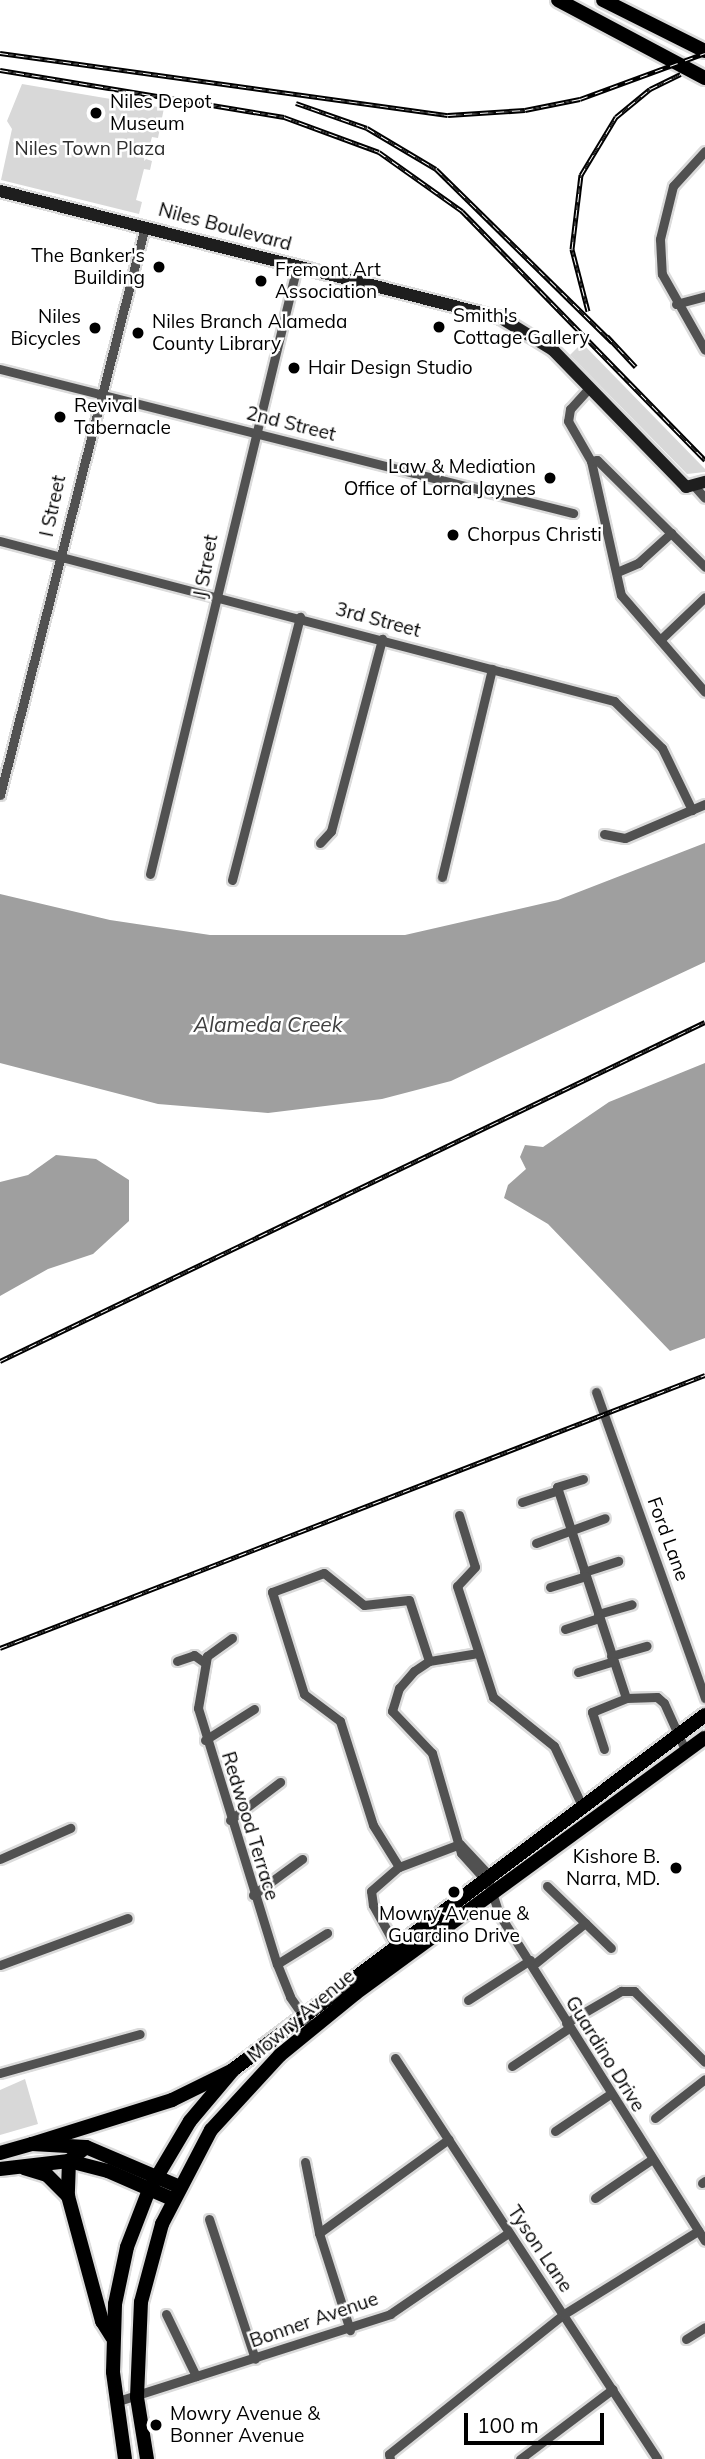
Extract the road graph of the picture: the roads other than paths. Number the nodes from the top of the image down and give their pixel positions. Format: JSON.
{"nodes":[{"id":1,"x":558,"y":0,"type":"edge"},
{"id":2,"x":603,"y":0,"type":"edge"},
{"id":3,"x":705,"y":51,"type":"edge"},
{"id":4,"x":705,"y":78,"type":"edge"},
{"id":5,"x":705,"y":150,"type":"edge"},
{"id":6,"x":0,"y":191,"type":"edge"},
{"id":7,"x":145,"y":226,"type":"junction"},
{"id":8,"x":297,"y":265,"type":"junction"},
{"id":9,"x":705,"y":296,"type":"edge"},
{"id":10,"x":676,"y":304,"type":"junction"},
{"id":11,"x":705,"y":350,"type":"edge"},
{"id":12,"x":0,"y":369,"type":"edge"},
{"id":13,"x":590,"y":387,"type":"junction"},
{"id":14,"x":99,"y":394,"type":"junction"},
{"id":15,"x":256,"y":433,"type":"junction"},
{"id":16,"x":591,"y":461,"type":"junction"},
{"id":17,"x":702,"y":489,"type":"edge"},
{"id":18,"x":573,"y":513,"type":"dead end"},
{"id":19,"x":671,"y":533,"type":"junction"},
{"id":20,"x":0,"y":541,"type":"edge"},
{"id":21,"x":61,"y":556,"type":"junction"},
{"id":22,"x":705,"y":567,"type":"edge"},
{"id":23,"x":617,"y":572,"type":"junction"},
{"id":24,"x":217,"y":595,"type":"junction"},
{"id":25,"x":705,"y":597,"type":"edge"},
{"id":26,"x":300,"y":617,"type":"junction"},
{"id":27,"x":382,"y":639,"type":"junction"},
{"id":28,"x":660,"y":640,"type":"junction"},
{"id":29,"x":492,"y":669,"type":"junction"},
{"id":30,"x":705,"y":692,"type":"edge"},
{"id":31,"x":0,"y":795,"type":"edge"},
{"id":32,"x":705,"y":804,"type":"edge"},
{"id":33,"x":692,"y":810,"type":"junction"},
{"id":34,"x":604,"y":834,"type":"dead end"},
{"id":35,"x":320,"y":843,"type":"dead end"},
{"id":36,"x":150,"y":874,"type":"dead end"},
{"id":37,"x":442,"y":877,"type":"dead end"},
{"id":38,"x":232,"y":880,"type":"dead end"},
{"id":39,"x":596,"y":1392,"type":"dead end"},
{"id":40,"x":583,"y":1479,"type":"dead end"},
{"id":41,"x":557,"y":1489,"type":"junction"},
{"id":42,"x":522,"y":1502,"type":"dead end"},
{"id":43,"x":459,"y":1515,"type":"dead end"},
{"id":44,"x":605,"y":1518,"type":"dead end"},
{"id":45,"x":571,"y":1531,"type":"junction"},
{"id":46,"x":536,"y":1543,"type":"dead end"},
{"id":47,"x":618,"y":1561,"type":"dead end"},
{"id":48,"x":585,"y":1574,"type":"junction"},
{"id":49,"x":550,"y":1587,"type":"dead end"},
{"id":50,"x":632,"y":1604,"type":"dead end"},
{"id":51,"x":598,"y":1616,"type":"junction"},
{"id":52,"x":565,"y":1629,"type":"dead end"},
{"id":53,"x":232,"y":1638,"type":"dead end"},
{"id":54,"x":647,"y":1646,"type":"dead end"},
{"id":55,"x":478,"y":1653,"type":"junction"},
{"id":56,"x":612,"y":1659,"type":"junction"},
{"id":57,"x":177,"y":1661,"type":"dead end"},
{"id":58,"x":429,"y":1661,"type":"junction"},
{"id":59,"x":205,"y":1663,"type":"junction"},
{"id":60,"x":578,"y":1672,"type":"dead end"},
{"id":61,"x":626,"y":1698,"type":"junction"},
{"id":62,"x":705,"y":1698,"type":"edge"},
{"id":63,"x":254,"y":1709,"type":"dead end"},
{"id":64,"x":705,"y":1715,"type":"edge"},
{"id":65,"x":675,"y":1738,"type":"junction"},
{"id":66,"x":705,"y":1738,"type":"edge"},
{"id":67,"x":205,"y":1740,"type":"junction"},
{"id":68,"x":604,"y":1749,"type":"dead end"},
{"id":69,"x":686,"y":1752,"type":"junction"},
{"id":70,"x":280,"y":1782,"type":"dead end"},
{"id":71,"x":583,"y":1808,"type":"junction"},
{"id":72,"x":230,"y":1820,"type":"junction"},
{"id":73,"x":70,"y":1828,"type":"dead end"},
{"id":74,"x":460,"y":1844,"type":"junction"},
{"id":75,"x":0,"y":1858,"type":"edge"},
{"id":76,"x":302,"y":1859,"type":"dead end"},
{"id":77,"x":399,"y":1867,"type":"junction"},
{"id":78,"x":485,"y":1880,"type":"junction"},
{"id":79,"x":547,"y":1886,"type":"dead end"},
{"id":80,"x":253,"y":1895,"type":"junction"},
{"id":81,"x":492,"y":1896,"type":"junction"},
{"id":82,"x":128,"y":1918,"type":"dead end"},
{"id":83,"x":585,"y":1923,"type":"junction"},
{"id":84,"x":327,"y":1933,"type":"dead end"},
{"id":85,"x":611,"y":1948,"type":"dead end"},
{"id":86,"x":399,"y":1953,"type":"junction"},
{"id":87,"x":531,"y":1962,"type":"junction"},
{"id":88,"x":277,"y":1964,"type":"junction"},
{"id":89,"x":0,"y":1965,"type":"edge"},
{"id":90,"x":468,"y":2000,"type":"dead end"},
{"id":91,"x":307,"y":2023,"type":"junction"},
{"id":92,"x":567,"y":2026,"type":"junction"},
{"id":93,"x":140,"y":2034,"type":"dead end"},
{"id":94,"x":395,"y":2058,"type":"dead end"},
{"id":95,"x":705,"y":2062,"type":"edge"},
{"id":96,"x":512,"y":2066,"type":"dead end"},
{"id":97,"x":234,"y":2069,"type":"junction"},
{"id":98,"x":0,"y":2073,"type":"edge"},
{"id":99,"x":705,"y":2079,"type":"edge"},
{"id":100,"x":610,"y":2094,"type":"junction"},
{"id":101,"x":655,"y":2118,"type":"dead end"},
{"id":102,"x":555,"y":2131,"type":"dead end"},
{"id":103,"x":449,"y":2139,"type":"junction"},
{"id":104,"x":32,"y":2144,"type":"junction"},
{"id":105,"x":86,"y":2147,"type":"junction"},
{"id":106,"x":0,"y":2153,"type":"edge"},
{"id":107,"x":651,"y":2160,"type":"junction"},
{"id":108,"x":69,"y":2161,"type":"junction"},
{"id":109,"x":305,"y":2162,"type":"dead end"},
{"id":110,"x":6,"y":2167,"type":"edge"},
{"id":111,"x":156,"y":2175,"type":"junction"},
{"id":112,"x":149,"y":2190,"type":"junction"},
{"id":113,"x":175,"y":2193,"type":"junction"},
{"id":114,"x":68,"y":2196,"type":"junction"},
{"id":115,"x":595,"y":2198,"type":"dead end"},
{"id":116,"x":209,"y":2218,"type":"dead end"},
{"id":117,"x":698,"y":2231,"type":"junction"},
{"id":118,"x":319,"y":2232,"type":"junction"},
{"id":119,"x":507,"y":2234,"type":"junction"},
{"id":120,"x":705,"y":2241,"type":"edge"},
{"id":121,"x":166,"y":2315,"type":"dead end"},
{"id":122,"x":564,"y":2315,"type":"junction"},
{"id":123,"x":705,"y":2327,"type":"edge"},
{"id":124,"x":350,"y":2330,"type":"junction"},
{"id":125,"x":112,"y":2337,"type":"junction"},
{"id":126,"x":686,"y":2339,"type":"dead end"},
{"id":127,"x":255,"y":2359,"type":"junction"},
{"id":128,"x":196,"y":2376,"type":"junction"},
{"id":129,"x":613,"y":2389,"type":"junction"},
{"id":130,"x":136,"y":2397,"type":"junction"},
{"id":131,"x":115,"y":2402,"type":"junction"},
{"id":132,"x":125,"y":2459,"type":"edge"},
{"id":133,"x":147,"y":2459,"type":"edge"},
{"id":134,"x":390,"y":2459,"type":"edge"},
{"id":135,"x":520,"y":2459,"type":"edge"},
{"id":136,"x":657,"y":2459,"type":"edge"}],
"edges":[{"from":1,"to":4,"type":"main road"},
{"from":2,"to":3,"type":"main road"},
{"from":5,"to":10,"type":"street"},
{"from":6,"to":7,"type":"main road","name":"Niles Boulevard"},
{"from":7,"to":8,"type":"main road","name":"Niles Boulevard"},
{"from":7,"to":14,"type":"street","name":"I Street"},
{"from":8,"to":13,"type":"main road","name":"Niles Boulevard"},
{"from":8,"to":15,"type":"street","name":"J Street"},
{"from":9,"to":10,"type":"street"},
{"from":10,"to":11,"type":"street"},
{"from":12,"to":14,"type":"street","name":"2nd Street"},
{"from":13,"to":16,"type":"street"},
{"from":13,"to":17,"type":"main road","name":"Niles Boulevard"},
{"from":14,"to":15,"type":"street","name":"2nd Street"},
{"from":14,"to":21,"type":"street","name":"I Street"},
{"from":15,"to":18,"type":"street","name":"2nd Street"},
{"from":15,"to":24,"type":"street","name":"J Street"},
{"from":16,"to":19,"type":"street"},
{"from":16,"to":23,"type":"street"},
{"from":19,"to":22,"type":"street"},
{"from":19,"to":23,"type":"street"},
{"from":20,"to":21,"type":"street","name":"3rd Street"},
{"from":21,"to":24,"type":"street","name":"3rd Street"},
{"from":21,"to":31,"type":"street","name":"I Street"},
{"from":23,"to":28,"type":"street"},
{"from":24,"to":26,"type":"street","name":"3rd Street"},
{"from":24,"to":36,"type":"street","name":"J Street"},
{"from":25,"to":28,"type":"street"},
{"from":26,"to":27,"type":"street","name":"3rd Street"},
{"from":26,"to":38,"type":"street"},
{"from":27,"to":29,"type":"street","name":"3rd Street"},
{"from":27,"to":35,"type":"street"},
{"from":28,"to":30,"type":"street"},
{"from":29,"to":33,"type":"street","name":"3rd Street"},
{"from":29,"to":37,"type":"street"},
{"from":32,"to":33,"type":"street"},
{"from":33,"to":34,"type":"street"},
{"from":39,"to":62,"type":"street","name":"Ford Lane"},
{"from":40,"to":41,"type":"street"},
{"from":41,"to":42,"type":"street"},
{"from":41,"to":45,"type":"street"},
{"from":43,"to":55,"type":"street"},
{"from":44,"to":45,"type":"street"},
{"from":45,"to":46,"type":"street"},
{"from":45,"to":48,"type":"street"},
{"from":47,"to":48,"type":"street"},
{"from":48,"to":49,"type":"street"},
{"from":48,"to":51,"type":"street"},
{"from":50,"to":51,"type":"street"},
{"from":51,"to":52,"type":"street"},
{"from":51,"to":56,"type":"street"},
{"from":53,"to":59,"type":"street"},
{"from":54,"to":56,"type":"street"},
{"from":55,"to":58,"type":"street"},
{"from":55,"to":71,"type":"street"},
{"from":56,"to":60,"type":"street"},
{"from":56,"to":61,"type":"street"},
{"from":57,"to":59,"type":"street"},
{"from":58,"to":74,"type":"street","name":"Guardino Drive"},
{"from":58,"to":77,"type":"street"},
{"from":59,"to":67,"type":"street","name":"Redwood Terrace"},
{"from":61,"to":65,"type":"street"},
{"from":61,"to":68,"type":"street"},
{"from":63,"to":67,"type":"street"},
{"from":64,"to":65,"type":"main road","name":"Mowry Avenue"},
{"from":65,"to":69,"type":"street"},
{"from":65,"to":71,"type":"main road","name":"Mowry Avenue"},
{"from":66,"to":69,"type":"main road","name":"Mowry Avenue"},
{"from":67,"to":72,"type":"street","name":"Redwood Terrace"},
{"from":69,"to":81,"type":"main road","name":"Mowry Avenue"},
{"from":70,"to":72,"type":"street"},
{"from":71,"to":78,"type":"main road","name":"Mowry Avenue"},
{"from":72,"to":80,"type":"street","name":"Redwood Terrace"},
{"from":73,"to":75,"type":"street"},
{"from":74,"to":77,"type":"street"},
{"from":74,"to":78,"type":"street","name":"Guardino Drive"},
{"from":76,"to":80,"type":"street"},
{"from":77,"to":86,"type":"street"},
{"from":78,"to":81,"type":"street","name":"Guardino Drive"},
{"from":78,"to":86,"type":"main road","name":"Mowry Avenue"},
{"from":79,"to":83,"type":"street"},
{"from":80,"to":88,"type":"street","name":"Redwood Terrace"},
{"from":81,"to":86,"type":"main road","name":"Mowry Avenue"},
{"from":81,"to":87,"type":"street","name":"Guardino Drive"},
{"from":82,"to":89,"type":"street"},
{"from":83,"to":85,"type":"street"},
{"from":83,"to":87,"type":"street"},
{"from":84,"to":88,"type":"street"},
{"from":86,"to":91,"type":"main road","name":"Mowry Avenue"},
{"from":87,"to":90,"type":"street"},
{"from":87,"to":92,"type":"street","name":"Guardino Drive"},
{"from":88,"to":91,"type":"street","name":"Redwood Terrace"},
{"from":91,"to":97,"type":"main road","name":"Mowry Avenue"},
{"from":91,"to":113,"type":"main road","name":"Mowry Avenue"},
{"from":92,"to":95,"type":"street"},
{"from":92,"to":96,"type":"street"},
{"from":92,"to":100,"type":"street","name":"Guardino Drive"},
{"from":93,"to":98,"type":"street"},
{"from":94,"to":103,"type":"street","name":"Tyson Lane"},
{"from":97,"to":104,"type":"main road"},
{"from":97,"to":111,"type":"main road","name":"Mowry Avenue"},
{"from":99,"to":101,"type":"street"},
{"from":100,"to":102,"type":"street"},
{"from":100,"to":107,"type":"street","name":"Guardino Drive"},
{"from":103,"to":118,"type":"street"},
{"from":103,"to":119,"type":"street","name":"Tyson Lane"},
{"from":104,"to":105,"type":"main road"},
{"from":104,"to":106,"type":"main road"},
{"from":105,"to":108,"type":"main road"},
{"from":105,"to":111,"type":"main road"},
{"from":107,"to":115,"type":"street"},
{"from":107,"to":117,"type":"street","name":"Guardino Drive"},
{"from":108,"to":110,"type":"main road"},
{"from":108,"to":112,"type":"main road"},
{"from":108,"to":114,"type":"main road","name":"Mowry Avenue"},
{"from":109,"to":118,"type":"street"},
{"from":110,"to":114,"type":"main road"},
{"from":111,"to":112,"type":"main road","name":"Mowry Avenue"},
{"from":111,"to":113,"type":"main road"},
{"from":112,"to":113,"type":"main road"},
{"from":112,"to":125,"type":"main road","name":"Mowry Avenue"},
{"from":113,"to":130,"type":"main road","name":"Mowry Avenue"},
{"from":114,"to":125,"type":"main road","name":"Mowry Avenue"},
{"from":116,"to":127,"type":"street"},
{"from":117,"to":120,"type":"street","name":"Guardino Drive"},
{"from":117,"to":122,"type":"street"},
{"from":118,"to":124,"type":"street"},
{"from":119,"to":122,"type":"street","name":"Tyson Lane"},
{"from":119,"to":124,"type":"street","name":"Bonner Avenue"},
{"from":121,"to":128,"type":"street"},
{"from":122,"to":129,"type":"street","name":"Tyson Lane"},
{"from":122,"to":134,"type":"street"},
{"from":123,"to":126,"type":"street"},
{"from":124,"to":127,"type":"street","name":"Bonner Avenue"},
{"from":125,"to":131,"type":"main road","name":"Mowry Avenue"},
{"from":127,"to":128,"type":"street","name":"Bonner Avenue"},
{"from":128,"to":130,"type":"street","name":"Bonner Avenue"},
{"from":129,"to":135,"type":"street"},
{"from":129,"to":136,"type":"street","name":"Tyson Lane"},
{"from":130,"to":131,"type":"street","name":"Bonner Avenue"},
{"from":130,"to":133,"type":"main road","name":"Mowry Avenue"},
{"from":131,"to":132,"type":"main road","name":"Mowry Avenue"}]}
